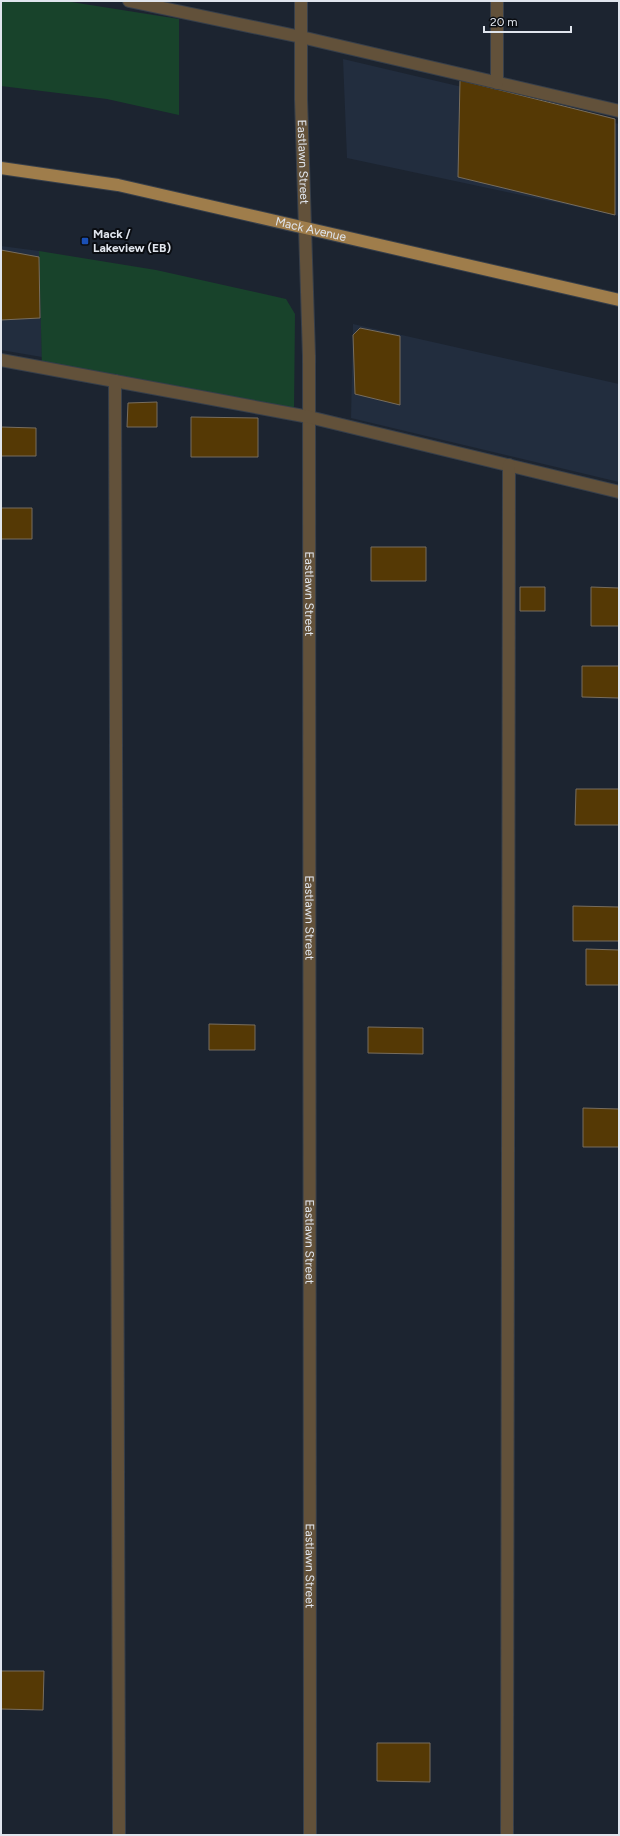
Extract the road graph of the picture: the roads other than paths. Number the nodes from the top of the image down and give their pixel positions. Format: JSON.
{"nodes":[{"id":1,"x":129,"y":1,"type":"edge"},
{"id":2,"x":301,"y":1,"type":"edge"},
{"id":3,"x":497,"y":1,"type":"edge"},
{"id":4,"x":301,"y":37,"type":"junction"},
{"id":5,"x":497,"y":83,"type":"junction"},
{"id":6,"x":619,"y":111,"type":"edge"},
{"id":7,"x":1,"y":168,"type":"edge"},
{"id":8,"x":305,"y":227,"type":"junction"},
{"id":9,"x":619,"y":300,"type":"edge"},
{"id":10,"x":1,"y":360,"type":"edge"},
{"id":11,"x":115,"y":381,"type":"junction"},
{"id":12,"x":309,"y":417,"type":"junction"},
{"id":13,"x":509,"y":465,"type":"junction"},
{"id":14,"x":619,"y":492,"type":"edge"},
{"id":15,"x":119,"y":1835,"type":"edge"},
{"id":16,"x":310,"y":1835,"type":"edge"},
{"id":17,"x":508,"y":1835,"type":"edge"}],
"edges":[{"from":1,"to":4,"type":"street"},
{"from":2,"to":4,"type":"street","name":"Eastlawn Street"},
{"from":3,"to":5,"type":"street"},
{"from":4,"to":5,"type":"street"},
{"from":4,"to":8,"type":"street","name":"Eastlawn Street"},
{"from":5,"to":6,"type":"street"},
{"from":7,"to":8,"type":"main road","name":"Mack Avenue"},
{"from":8,"to":9,"type":"main road","name":"Mack Avenue"},
{"from":8,"to":12,"type":"street","name":"Eastlawn Street"},
{"from":10,"to":11,"type":"street"},
{"from":11,"to":12,"type":"street"},
{"from":11,"to":15,"type":"street"},
{"from":12,"to":13,"type":"street"},
{"from":12,"to":16,"type":"street","name":"Eastlawn Street"},
{"from":13,"to":14,"type":"street"},
{"from":13,"to":17,"type":"street"}]}
